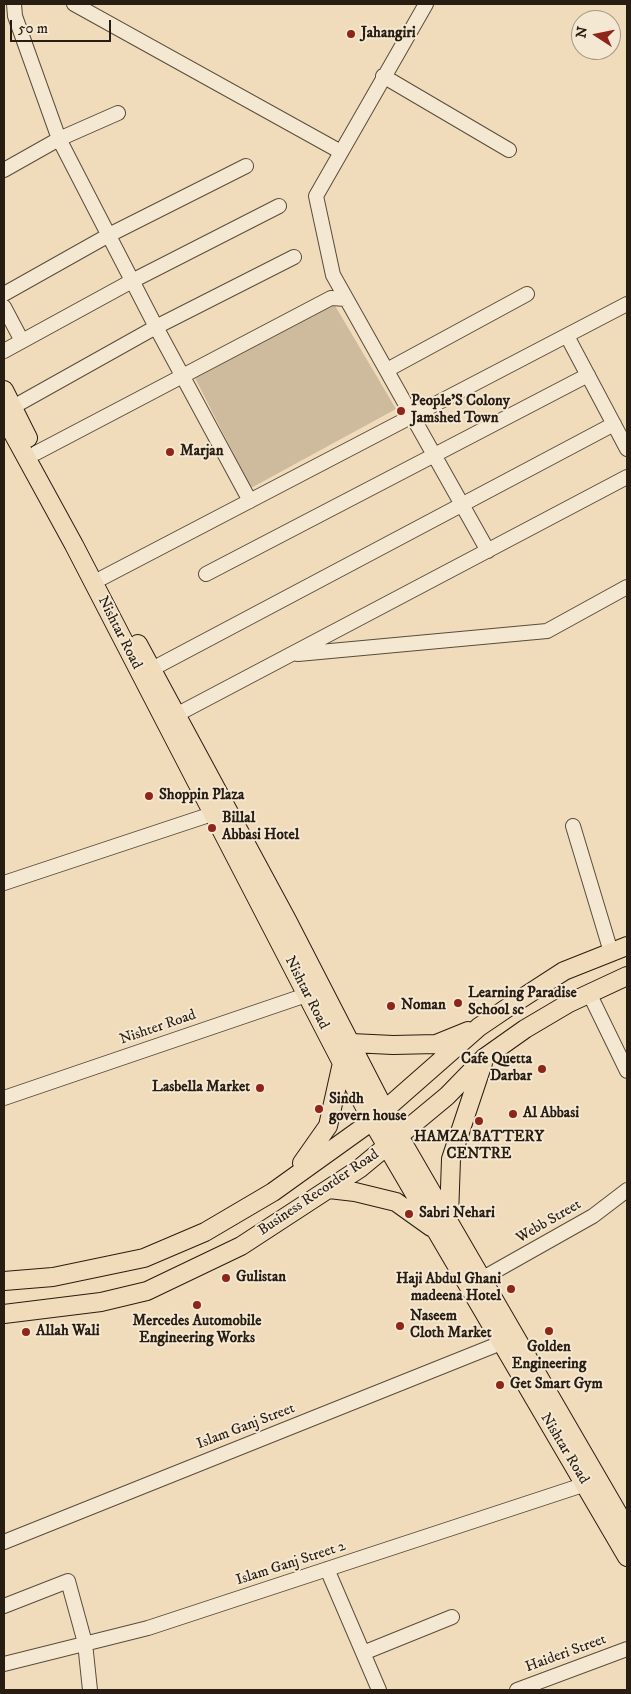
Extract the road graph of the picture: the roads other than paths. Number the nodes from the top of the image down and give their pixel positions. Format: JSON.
{"nodes":[{"id":1,"x":14,"y":4,"type":"edge"},
{"id":2,"x":74,"y":4,"type":"edge"},
{"id":3,"x":426,"y":4,"type":"edge"},
{"id":4,"x":383,"y":76,"type":"junction"},
{"id":5,"x":118,"y":113,"type":"dead end"},
{"id":6,"x":59,"y":139,"type":"junction"},
{"id":7,"x":509,"y":150,"type":"dead end"},
{"id":8,"x":341,"y":152,"type":"junction"},
{"id":9,"x":246,"y":166,"type":"dead end"},
{"id":10,"x":4,"y":170,"type":"edge"},
{"id":11,"x":279,"y":206,"type":"dead end"},
{"id":12,"x":109,"y":235,"type":"junction"},
{"id":13,"x":294,"y":257,"type":"dead end"},
{"id":14,"x":132,"y":281,"type":"junction"},
{"id":15,"x":4,"y":294,"type":"edge"},
{"id":16,"x":527,"y":294,"type":"dead end"},
{"id":17,"x":346,"y":299,"type":"junction"},
{"id":18,"x":627,"y":304,"type":"edge"},
{"id":19,"x":4,"y":307,"type":"edge"},
{"id":20,"x":156,"y":327,"type":"junction"},
{"id":21,"x":567,"y":336,"type":"junction"},
{"id":22,"x":22,"y":340,"type":"junction"},
{"id":23,"x":4,"y":351,"type":"edge"},
{"id":24,"x":387,"y":370,"type":"junction"},
{"id":25,"x":588,"y":375,"type":"junction"},
{"id":26,"x":182,"y":376,"type":"junction"},
{"id":27,"x":4,"y":390,"type":"edge"},
{"id":28,"x":8,"y":412,"type":"edge"},
{"id":29,"x":412,"y":416,"type":"junction"},
{"id":30,"x":614,"y":424,"type":"junction"},
{"id":31,"x":627,"y":449,"type":"edge"},
{"id":32,"x":36,"y":453,"type":"junction"},
{"id":33,"x":434,"y":455,"type":"junction"},
{"id":34,"x":627,"y":477,"type":"edge"},
{"id":35,"x":250,"y":501,"type":"junction"},
{"id":36,"x":462,"y":504,"type":"junction"},
{"id":37,"x":488,"y":551,"type":"junction"},
{"id":38,"x":206,"y":574,"type":"dead end"},
{"id":39,"x":102,"y":578,"type":"junction"},
{"id":40,"x":627,"y":587,"type":"edge"},
{"id":41,"x":292,"y":654,"type":"junction"},
{"id":42,"x":152,"y":669,"type":"junction"},
{"id":43,"x":176,"y":715,"type":"junction"},
{"id":44,"x":220,"y":812,"type":"junction"},
{"id":45,"x":573,"y":826,"type":"dead end"},
{"id":46,"x":4,"y":883,"type":"edge"},
{"id":47,"x":619,"y":949,"type":"edge"},
{"id":48,"x":627,"y":976,"type":"edge"},
{"id":49,"x":315,"y":992,"type":"junction"},
{"id":50,"x":589,"y":993,"type":"junction"},
{"id":51,"x":479,"y":1027,"type":"junction"},
{"id":52,"x":351,"y":1043,"type":"junction"},
{"id":53,"x":484,"y":1058,"type":"junction"},
{"id":54,"x":342,"y":1063,"type":"junction"},
{"id":55,"x":627,"y":1071,"type":"edge"},
{"id":56,"x":4,"y":1098,"type":"edge"},
{"id":57,"x":378,"y":1116,"type":"junction"},
{"id":58,"x":393,"y":1141,"type":"junction"},
{"id":59,"x":329,"y":1189,"type":"junction"},
{"id":60,"x":627,"y":1190,"type":"edge"},
{"id":61,"x":274,"y":1192,"type":"junction"},
{"id":62,"x":442,"y":1225,"type":"junction"},
{"id":63,"x":484,"y":1278,"type":"junction"},
{"id":64,"x":4,"y":1281,"type":"edge"},
{"id":65,"x":4,"y":1314,"type":"edge"},
{"id":66,"x":500,"y":1343,"type":"junction"},
{"id":67,"x":586,"y":1484,"type":"junction"},
{"id":68,"x":627,"y":1529,"type":"edge"},
{"id":69,"x":4,"y":1542,"type":"edge"},
{"id":70,"x":627,"y":1557,"type":"edge"},
{"id":71,"x":328,"y":1569,"type":"junction"},
{"id":72,"x":4,"y":1606,"type":"edge"},
{"id":73,"x":452,"y":1617,"type":"dead end"},
{"id":74,"x":85,"y":1643,"type":"junction"},
{"id":75,"x":627,"y":1649,"type":"edge"},
{"id":76,"x":363,"y":1652,"type":"junction"},
{"id":77,"x":4,"y":1664,"type":"edge"},
{"id":78,"x":90,"y":1690,"type":"edge"},
{"id":79,"x":379,"y":1690,"type":"edge"},
{"id":80,"x":517,"y":1690,"type":"edge"}],
"edges":[{"from":1,"to":6,"type":"street"},
{"from":2,"to":8,"type":"street"},
{"from":3,"to":4,"type":"street"},
{"from":4,"to":7,"type":"street"},
{"from":4,"to":8,"type":"street"},
{"from":5,"to":6,"type":"street"},
{"from":6,"to":10,"type":"street"},
{"from":6,"to":12,"type":"street"},
{"from":8,"to":17,"type":"street"},
{"from":9,"to":12,"type":"street"},
{"from":11,"to":14,"type":"street"},
{"from":12,"to":14,"type":"street"},
{"from":12,"to":15,"type":"street"},
{"from":13,"to":20,"type":"street"},
{"from":14,"to":20,"type":"street"},
{"from":14,"to":22,"type":"street"},
{"from":16,"to":24,"type":"street"},
{"from":17,"to":24,"type":"street"},
{"from":17,"to":26,"type":"street"},
{"from":18,"to":21,"type":"street"},
{"from":19,"to":22,"type":"street"},
{"from":20,"to":26,"type":"street"},
{"from":20,"to":28,"type":"street"},
{"from":21,"to":25,"type":"street"},
{"from":21,"to":29,"type":"street"},
{"from":22,"to":23,"type":"street"},
{"from":24,"to":29,"type":"street"},
{"from":25,"to":30,"type":"street"},
{"from":25,"to":33,"type":"street"},
{"from":26,"to":32,"type":"street"},
{"from":26,"to":35,"type":"street"},
{"from":27,"to":28,"type":"main road","name":"Nishtar Road"},
{"from":28,"to":32,"type":"main road","name":"Nishtar Road"},
{"from":28,"to":44,"type":"main road","name":"Nishtar Road"},
{"from":29,"to":33,"type":"street"},
{"from":29,"to":35,"type":"street"},
{"from":30,"to":31,"type":"street"},
{"from":30,"to":36,"type":"street"},
{"from":32,"to":39,"type":"main road","name":"Nishtar Road"},
{"from":33,"to":36,"type":"street"},
{"from":33,"to":38,"type":"street"},
{"from":34,"to":37,"type":"street"},
{"from":35,"to":39,"type":"street"},
{"from":36,"to":37,"type":"street"},
{"from":36,"to":42,"type":"street"},
{"from":37,"to":41,"type":"street"},
{"from":39,"to":42,"type":"main road","name":"Nishtar Road"},
{"from":40,"to":41,"type":"street"},
{"from":41,"to":43,"type":"street"},
{"from":42,"to":43,"type":"main road","name":"Nishtar Road"},
{"from":43,"to":44,"type":"main road","name":"Nishtar Road"},
{"from":44,"to":46,"type":"street"},
{"from":44,"to":49,"type":"main road","name":"Nishtar Road"},
{"from":45,"to":47,"type":"street"},
{"from":47,"to":51,"type":"main road","name":"Business Recorder Road"},
{"from":48,"to":50,"type":"main road","name":"Business Recorder Road"},
{"from":49,"to":52,"type":"main road","name":"Nishtar Road"},
{"from":49,"to":54,"type":"main road","name":"Nishtar Road"},
{"from":49,"to":56,"type":"street","name":"Nishter Road"},
{"from":50,"to":53,"type":"main road","name":"Business Recorder Road"},
{"from":50,"to":55,"type":"street"},
{"from":51,"to":52,"type":"main road"},
{"from":51,"to":57,"type":"main road","name":"Business Recorder Road"},
{"from":52,"to":57,"type":"main road","name":"Nishtar Road"},
{"from":53,"to":58,"type":"main road","name":"Business Recorder Road"},
{"from":53,"to":62,"type":"main road"},
{"from":54,"to":57,"type":"main road","name":"Nishtar Road"},
{"from":54,"to":61,"type":"main road"},
{"from":57,"to":58,"type":"main road","name":"Nishtar Road"},
{"from":57,"to":61,"type":"main road","name":"Business Recorder Road"},
{"from":58,"to":59,"type":"main road","name":"Business Recorder Road"},
{"from":58,"to":62,"type":"main road","name":"Nishtar Road"},
{"from":59,"to":62,"type":"main road"},
{"from":59,"to":65,"type":"main road","name":"Business Recorder Road"},
{"from":60,"to":63,"type":"street","name":"Webb Street"},
{"from":61,"to":64,"type":"main road","name":"Business Recorder Road"},
{"from":62,"to":63,"type":"main road","name":"Nishtar Road"},
{"from":62,"to":66,"type":"main road","name":"Nishtar Road"},
{"from":63,"to":68,"type":"main road","name":"Nishtar Road"},
{"from":66,"to":67,"type":"main road","name":"Nishtar Road"},
{"from":66,"to":69,"type":"street","name":"Islam Ganj Street"},
{"from":67,"to":70,"type":"main road","name":"Nishtar Road"},
{"from":67,"to":71,"type":"street","name":"Islam Ganj Street 2"},
{"from":71,"to":74,"type":"street","name":"Islam Ganj Street 2"},
{"from":71,"to":76,"type":"street"},
{"from":72,"to":74,"type":"street"},
{"from":73,"to":76,"type":"street"},
{"from":74,"to":77,"type":"street","name":"Islam Ganj Street 2"},
{"from":74,"to":78,"type":"street"},
{"from":75,"to":80,"type":"street","name":"Haideri Street"},
{"from":76,"to":79,"type":"street"}]}
